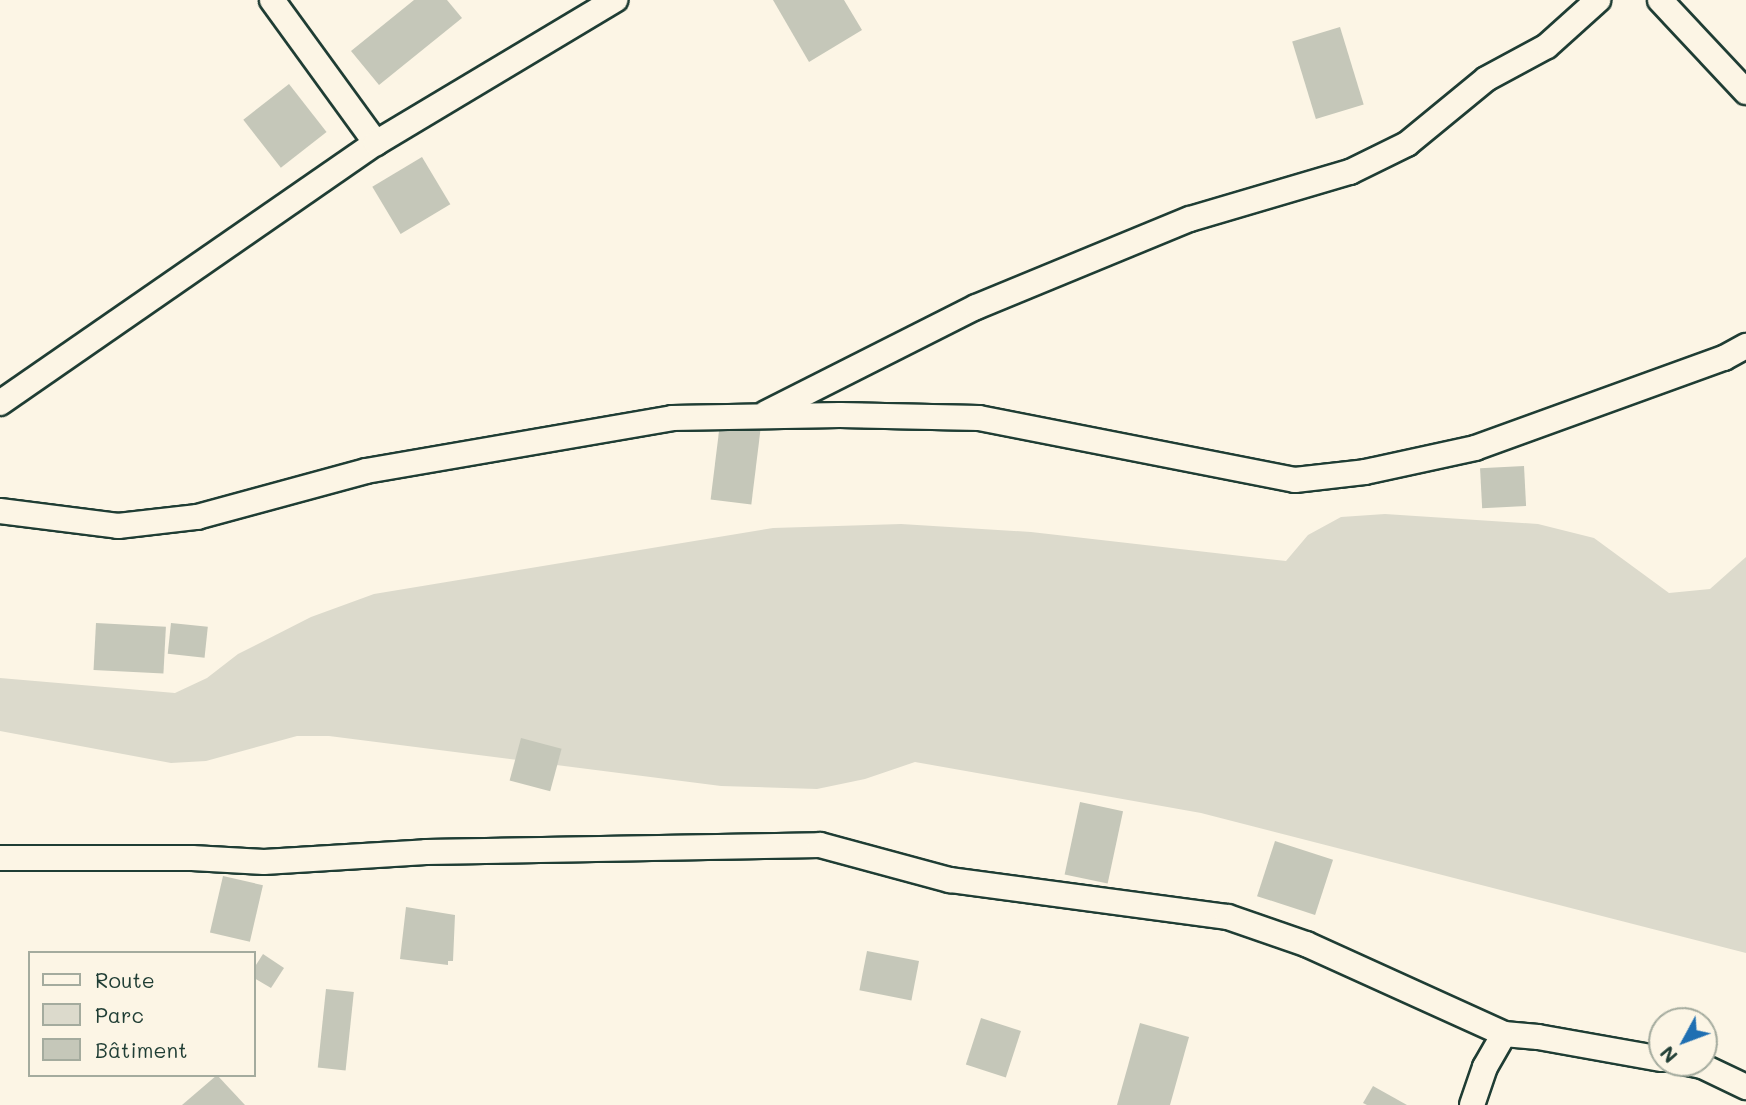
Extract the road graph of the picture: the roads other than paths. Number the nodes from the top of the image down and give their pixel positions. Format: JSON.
{"nodes":[{"id":1,"x":272,"y":0,"type":"edge"},
{"id":2,"x":615,"y":0,"type":"edge"},
{"id":3,"x":1598,"y":0,"type":"edge"},
{"id":4,"x":1660,"y":0,"type":"edge"},
{"id":5,"x":1746,"y":92,"type":"edge"},
{"id":6,"x":376,"y":143,"type":"junction"},
{"id":7,"x":1746,"y":346,"type":"edge"},
{"id":8,"x":0,"y":403,"type":"edge"},
{"id":9,"x":759,"y":417,"type":"junction"},
{"id":10,"x":0,"y":511,"type":"edge"},
{"id":11,"x":0,"y":858,"type":"edge"},
{"id":12,"x":1504,"y":1034,"type":"junction"},
{"id":13,"x":1648,"y":1057,"type":"edge"},
{"id":14,"x":1718,"y":1074,"type":"edge"},
{"id":15,"x":1746,"y":1087,"type":"edge"},
{"id":16,"x":1472,"y":1105,"type":"edge"}],
"edges":[{"from":1,"to":6,"type":"street"},
{"from":2,"to":6,"type":"street"},
{"from":3,"to":9,"type":"street"},
{"from":4,"to":5,"type":"street"},
{"from":6,"to":8,"type":"street"},
{"from":7,"to":9,"type":"street"},
{"from":9,"to":10,"type":"street"},
{"from":11,"to":12,"type":"street"},
{"from":12,"to":13,"type":"street"},
{"from":12,"to":16,"type":"street"},
{"from":14,"to":15,"type":"street"}]}
